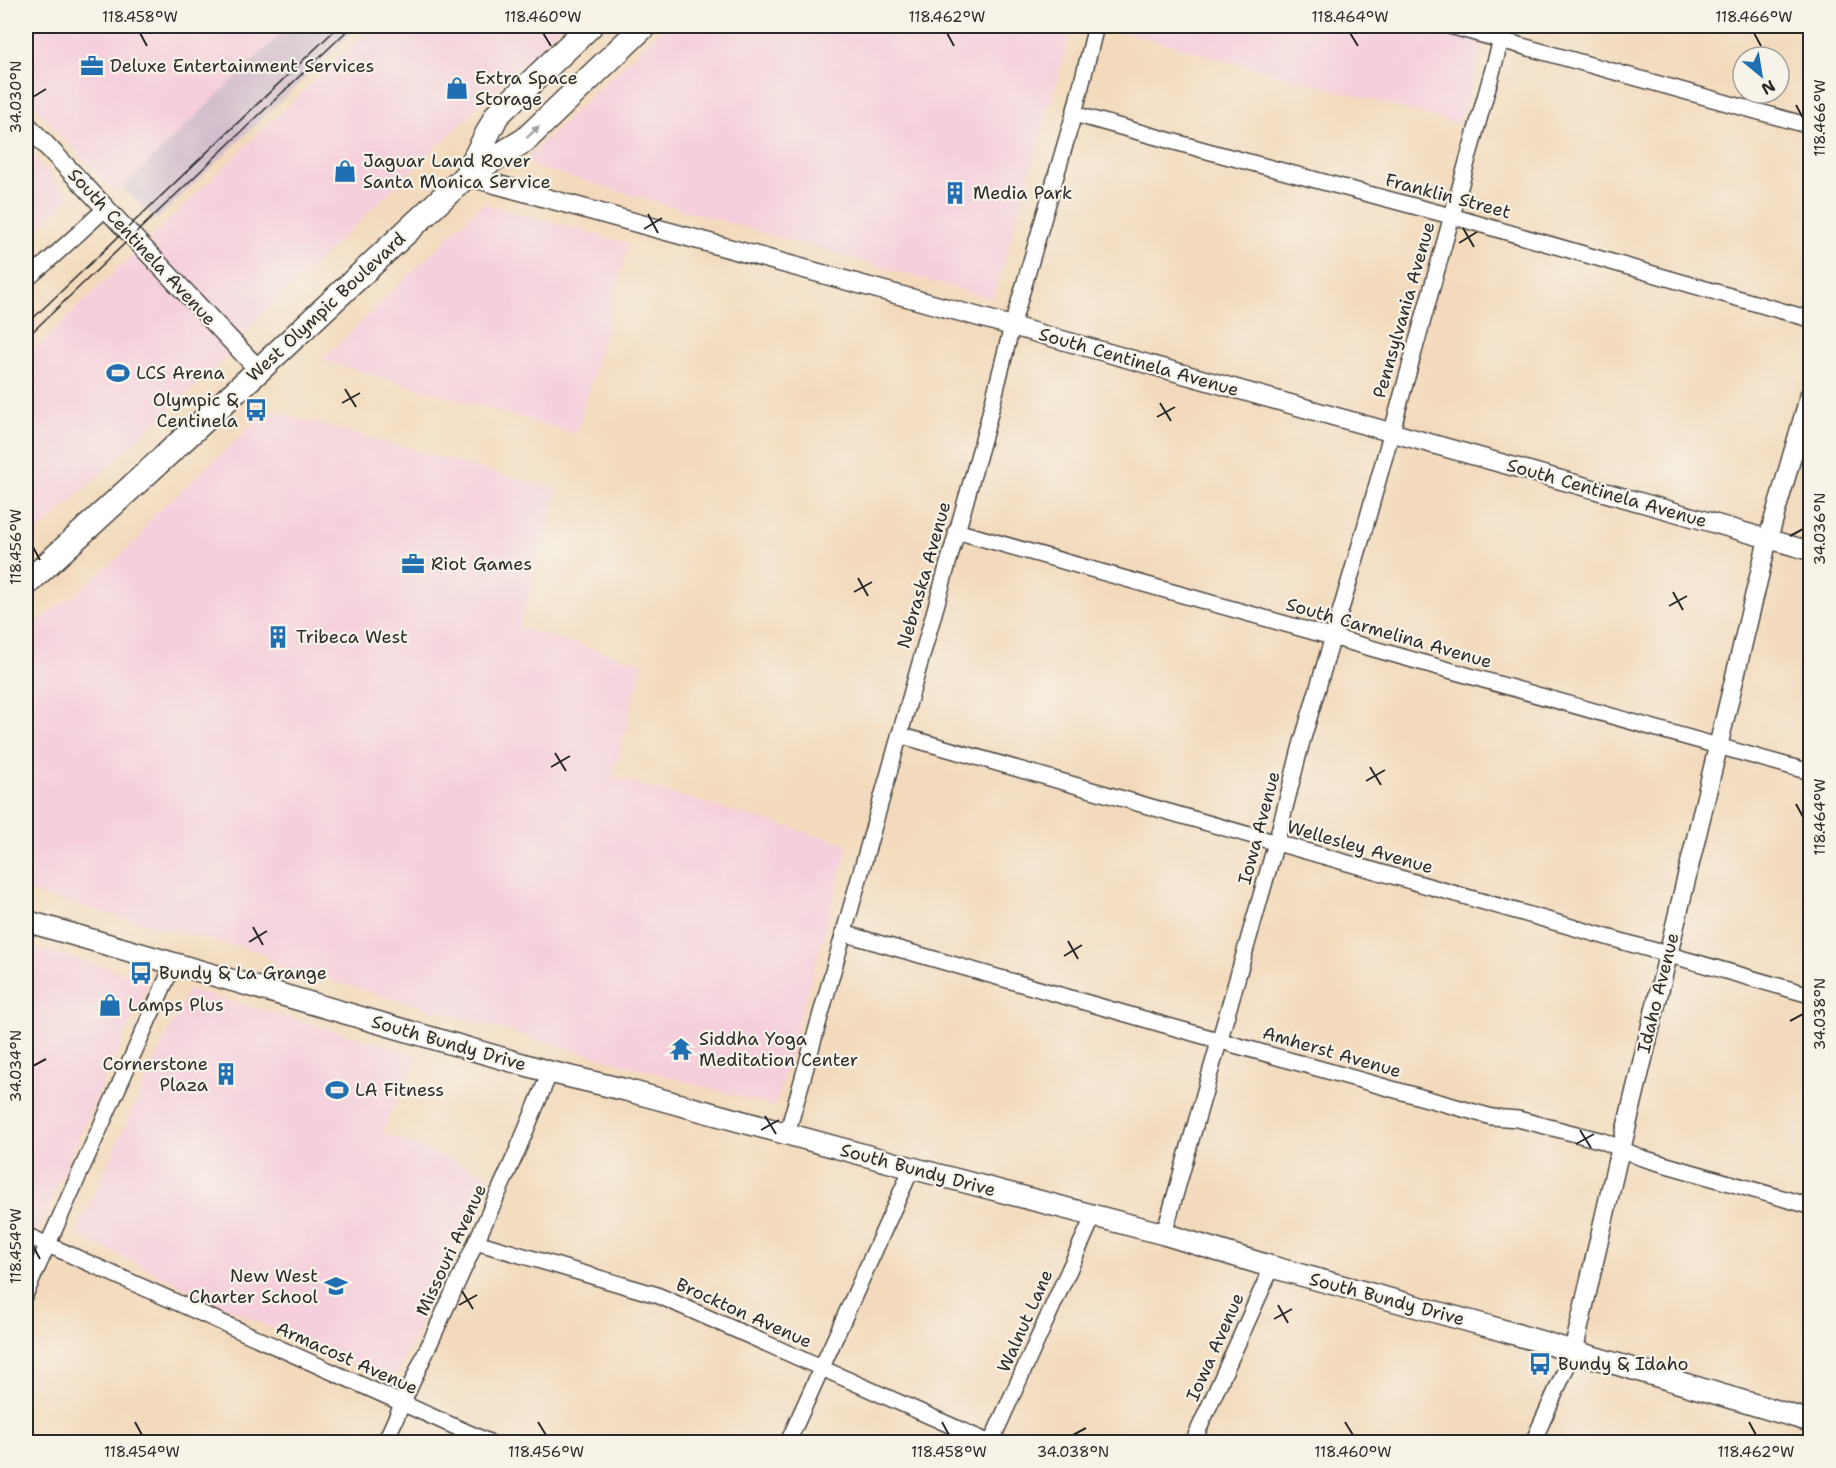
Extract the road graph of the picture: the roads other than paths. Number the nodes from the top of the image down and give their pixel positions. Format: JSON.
{"nodes":[{"id":1,"x":590,"y":26,"type":"edge"},
{"id":2,"x":644,"y":26,"type":"edge"},
{"id":3,"x":1096,"y":26,"type":"edge"},
{"id":4,"x":1450,"y":26,"type":"edge"},
{"id":5,"x":1503,"y":33,"type":"edge"},
{"id":6,"x":1074,"y":114,"type":"junction"},
{"id":7,"x":26,"y":124,"type":"edge"},
{"id":8,"x":1810,"y":126,"type":"edge"},
{"id":9,"x":466,"y":176,"type":"junction"},
{"id":10,"x":105,"y":209,"type":"junction"},
{"id":11,"x":1451,"y":216,"type":"junction"},
{"id":12,"x":26,"y":280,"type":"edge"},
{"id":13,"x":1810,"y":319,"type":"edge"},
{"id":14,"x":1012,"y":326,"type":"junction"},
{"id":15,"x":260,"y":370,"type":"junction"},
{"id":16,"x":1810,"y":394,"type":"edge"},
{"id":17,"x":1391,"y":432,"type":"junction"},
{"id":18,"x":956,"y":531,"type":"junction"},
{"id":19,"x":1768,"y":539,"type":"junction"},
{"id":20,"x":1810,"y":551,"type":"edge"},
{"id":21,"x":26,"y":584,"type":"edge"},
{"id":22,"x":1332,"y":637,"type":"junction"},
{"id":23,"x":899,"y":735,"type":"junction"},
{"id":24,"x":1718,"y":747,"type":"junction"},
{"id":25,"x":1810,"y":772,"type":"edge"},
{"id":26,"x":1276,"y":843,"type":"junction"},
{"id":27,"x":26,"y":921,"type":"edge"},
{"id":28,"x":843,"y":933,"type":"junction"},
{"id":29,"x":1667,"y":955,"type":"junction"},
{"id":30,"x":174,"y":963,"type":"junction"},
{"id":31,"x":1810,"y":995,"type":"edge"},
{"id":32,"x":1218,"y":1040,"type":"junction"},
{"id":33,"x":550,"y":1072,"type":"junction"},
{"id":34,"x":787,"y":1134,"type":"junction"},
{"id":35,"x":1621,"y":1150,"type":"junction"},
{"id":36,"x":912,"y":1168,"type":"junction"},
{"id":37,"x":1810,"y":1206,"type":"edge"},
{"id":38,"x":1094,"y":1215,"type":"junction"},
{"id":39,"x":1164,"y":1234,"type":"junction"},
{"id":40,"x":26,"y":1235,"type":"edge"},
{"id":41,"x":476,"y":1242,"type":"junction"},
{"id":42,"x":47,"y":1245,"type":"junction"},
{"id":43,"x":1272,"y":1267,"type":"junction"},
{"id":44,"x":26,"y":1293,"type":"edge"},
{"id":45,"x":1573,"y":1353,"type":"junction"},
{"id":46,"x":821,"y":1369,"type":"junction"},
{"id":47,"x":403,"y":1403,"type":"junction"},
{"id":48,"x":1810,"y":1421,"type":"edge"},
{"id":49,"x":385,"y":1443,"type":"edge"},
{"id":50,"x":489,"y":1443,"type":"edge"},
{"id":51,"x":788,"y":1443,"type":"edge"},
{"id":52,"x":990,"y":1443,"type":"edge"},
{"id":53,"x":1193,"y":1443,"type":"edge"},
{"id":54,"x":1533,"y":1443,"type":"edge"}],
"edges":[{"from":1,"to":9,"type":"main road"},
{"from":9,"to":2,"type":"main road","one_way":true},
{"from":3,"to":6,"type":"street","name":"Nebraska Avenue"},
{"from":4,"to":5,"type":"street"},
{"from":5,"to":8,"type":"street"},
{"from":5,"to":11,"type":"street","name":"Pennsylvania Avenue"},
{"from":6,"to":11,"type":"street","name":"Franklin Street"},
{"from":6,"to":14,"type":"street","name":"Nebraska Avenue"},
{"from":7,"to":10,"type":"street","name":"South Centinela Avenue"},
{"from":9,"to":14,"type":"street","name":"South Centinela Avenue"},
{"from":9,"to":15,"type":"main road","name":"West Olympic Boulevard"},
{"from":10,"to":12,"type":"street"},
{"from":10,"to":15,"type":"street","name":"South Centinela Avenue"},
{"from":11,"to":13,"type":"street","name":"Franklin Street"},
{"from":11,"to":17,"type":"street","name":"Pennsylvania Avenue"},
{"from":14,"to":17,"type":"street","name":"South Centinela Avenue"},
{"from":14,"to":18,"type":"street","name":"Nebraska Avenue"},
{"from":15,"to":21,"type":"main road","name":"West Olympic Boulevard"},
{"from":16,"to":19,"type":"street","name":"Idaho Avenue"},
{"from":17,"to":19,"type":"street","name":"South Centinela Avenue"},
{"from":17,"to":22,"type":"street","name":"Iowa Avenue"},
{"from":18,"to":22,"type":"street","name":"South Carmelina Avenue"},
{"from":18,"to":23,"type":"street","name":"Nebraska Avenue"},
{"from":19,"to":20,"type":"street","name":"South Centinela Avenue"},
{"from":19,"to":24,"type":"street","name":"Idaho Avenue"},
{"from":22,"to":24,"type":"street","name":"South Carmelina Avenue"},
{"from":22,"to":26,"type":"street","name":"Iowa Avenue"},
{"from":23,"to":26,"type":"street","name":"Wellesley Avenue"},
{"from":23,"to":28,"type":"street","name":"Nebraska Avenue"},
{"from":24,"to":25,"type":"street","name":"South Carmelina Avenue"},
{"from":24,"to":29,"type":"street","name":"Idaho Avenue"},
{"from":26,"to":29,"type":"street","name":"Wellesley Avenue"},
{"from":26,"to":32,"type":"street","name":"Iowa Avenue"},
{"from":27,"to":30,"type":"main road","name":"South Bundy Drive"},
{"from":28,"to":32,"type":"street","name":"Amherst Avenue"},
{"from":28,"to":34,"type":"street","name":"Nebraska Avenue"},
{"from":29,"to":31,"type":"street","name":"Wellesley Avenue"},
{"from":29,"to":35,"type":"street","name":"Idaho Avenue"},
{"from":30,"to":33,"type":"main road","name":"South Bundy Drive"},
{"from":30,"to":42,"type":"street"},
{"from":32,"to":35,"type":"street","name":"Amherst Avenue"},
{"from":32,"to":39,"type":"street","name":"Iowa Avenue"},
{"from":33,"to":34,"type":"main road","name":"South Bundy Drive"},
{"from":33,"to":41,"type":"street","name":"Missouri Avenue"},
{"from":34,"to":36,"type":"main road","name":"South Bundy Drive"},
{"from":35,"to":37,"type":"street","name":"Amherst Avenue"},
{"from":35,"to":45,"type":"street","name":"Idaho Avenue"},
{"from":36,"to":38,"type":"main road","name":"South Bundy Drive"},
{"from":36,"to":46,"type":"street"},
{"from":38,"to":39,"type":"main road","name":"South Bundy Drive"},
{"from":38,"to":52,"type":"street","name":"Walnut Lane"},
{"from":39,"to":43,"type":"main road","name":"South Bundy Drive"},
{"from":40,"to":42,"type":"street","name":"Armacost Avenue"},
{"from":41,"to":46,"type":"street","name":"Brockton Avenue"},
{"from":41,"to":47,"type":"street","name":"Missouri Avenue"},
{"from":42,"to":44,"type":"street"},
{"from":42,"to":47,"type":"street","name":"Armacost Avenue"},
{"from":43,"to":45,"type":"main road","name":"South Bundy Drive"},
{"from":43,"to":53,"type":"street","name":"Iowa Avenue"},
{"from":45,"to":48,"type":"main road","name":"South Bundy Drive"},
{"from":45,"to":54,"type":"street","name":"Idaho Avenue"},
{"from":46,"to":51,"type":"street"},
{"from":46,"to":52,"type":"street","name":"Brockton Avenue"},
{"from":47,"to":49,"type":"street","name":"Missouri Avenue"},
{"from":47,"to":50,"type":"street","name":"Armacost Avenue"}]}
